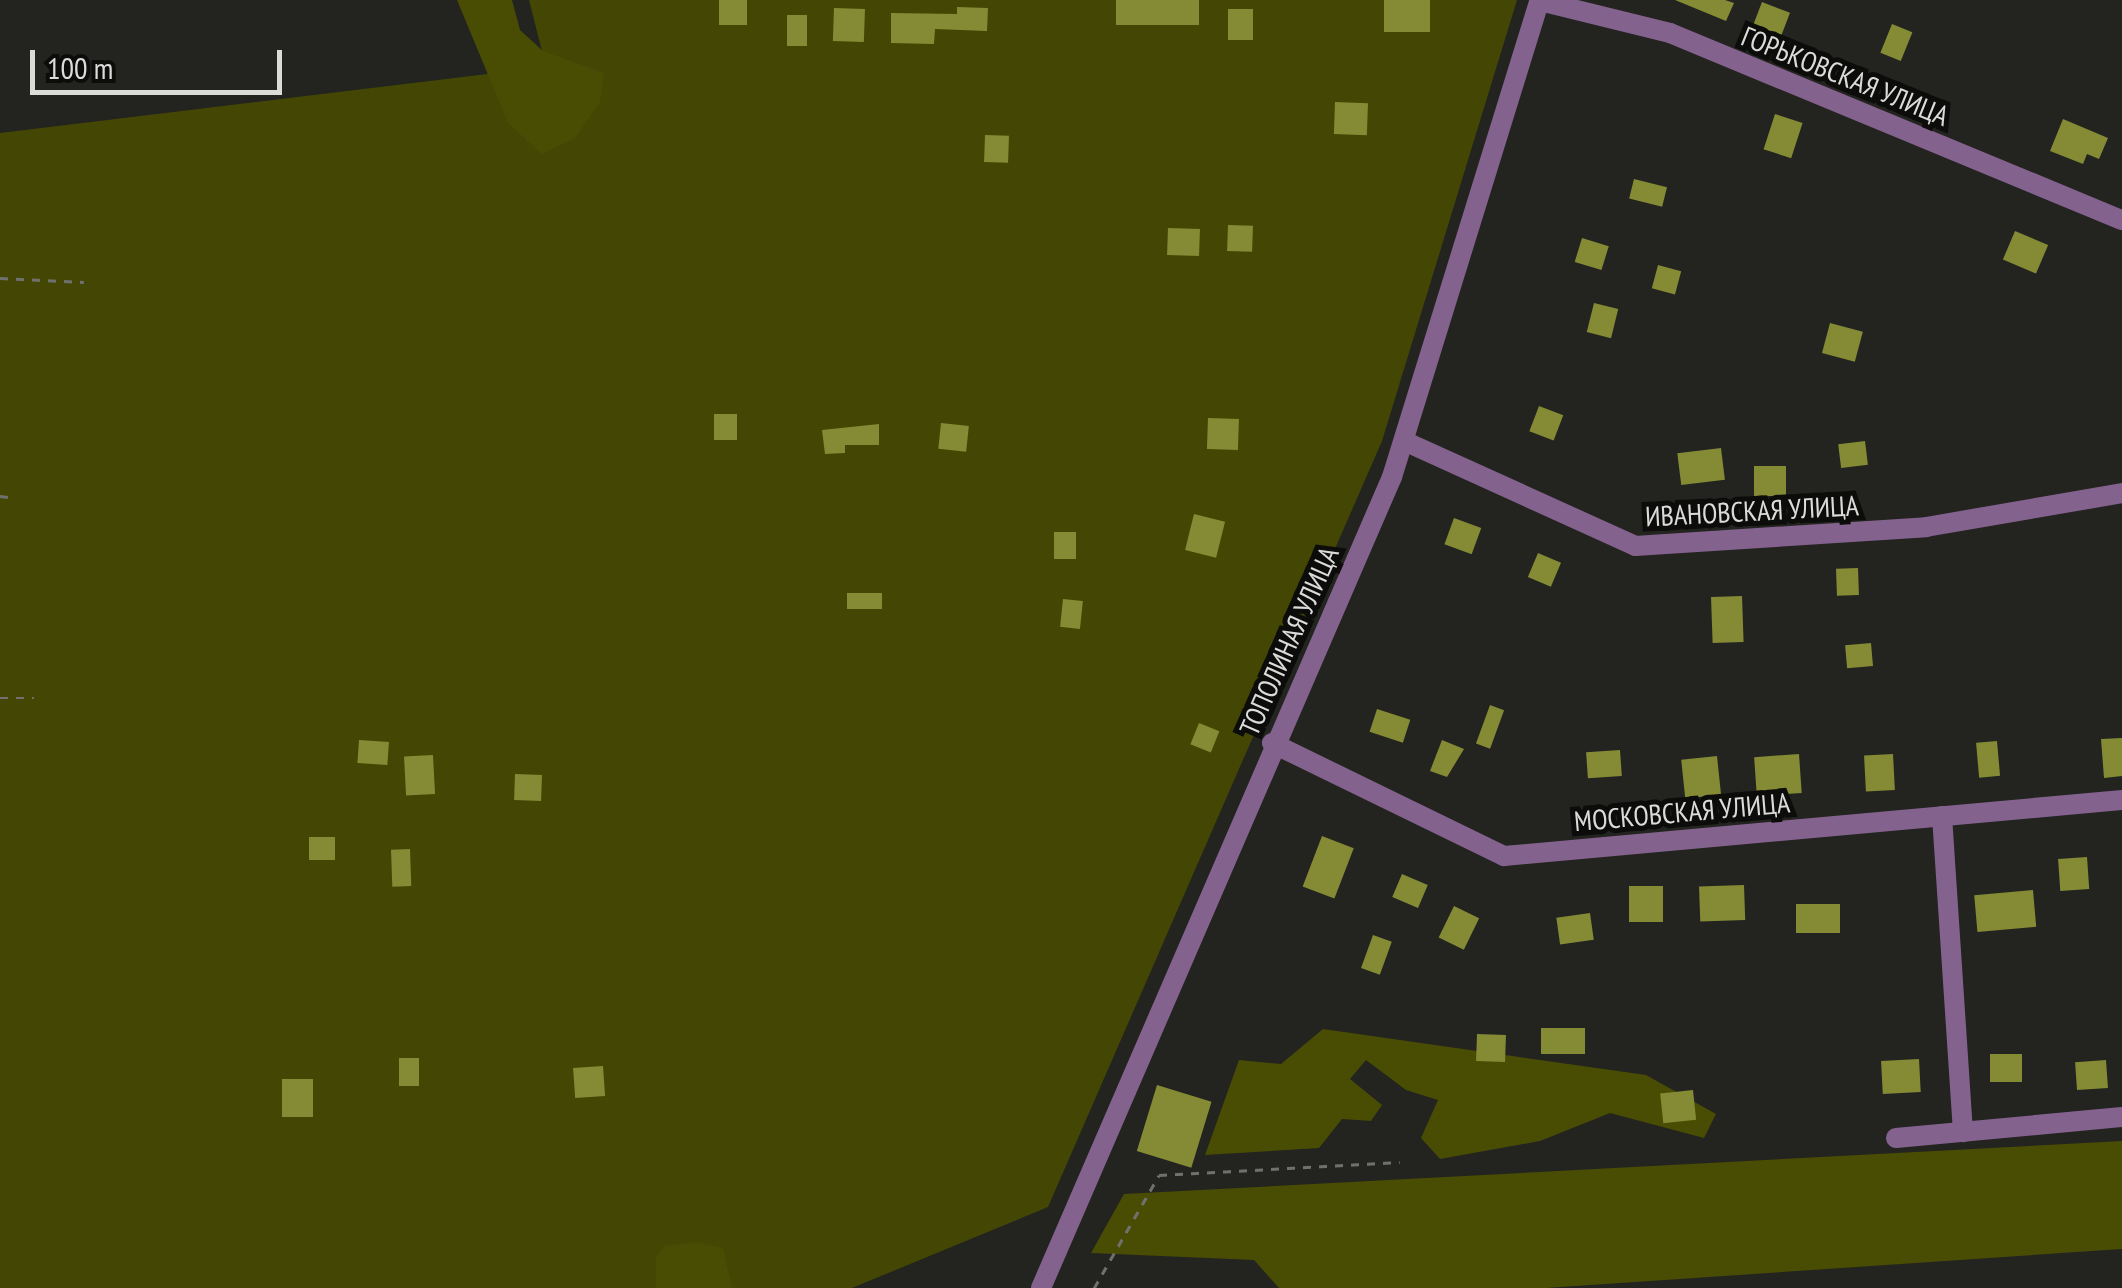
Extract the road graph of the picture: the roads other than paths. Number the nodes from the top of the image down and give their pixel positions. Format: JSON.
{"nodes":[{"id":1,"x":1540,"y":1,"type":"edge"},
{"id":2,"x":2122,"y":220,"type":"edge"},
{"id":3,"x":1404,"y":442,"type":"junction"},
{"id":4,"x":2122,"y":493,"type":"edge"},
{"id":5,"x":1272,"y":744,"type":"junction"},
{"id":6,"x":2122,"y":800,"type":"edge"},
{"id":7,"x":1942,"y":816,"type":"junction"},
{"id":8,"x":2122,"y":1117,"type":"edge"},
{"id":9,"x":1963,"y":1132,"type":"junction"},
{"id":10,"x":1896,"y":1138,"type":"dead end"},
{"id":11,"x":1041,"y":1288,"type":"edge"}],
"edges":[{"from":1,"to":2,"type":"street","name":"ГОРЬКОВСКАЯ УЛИЦА"},
{"from":1,"to":3,"type":"street","name":"ТОПОЛИНАЯ УЛИЦА"},
{"from":3,"to":4,"type":"street","name":"ИВАНОВСКАЯ УЛИЦА"},
{"from":3,"to":5,"type":"street","name":"ТОПОЛИНАЯ УЛИЦА"},
{"from":5,"to":7,"type":"street","name":"МОСКОВСКАЯ УЛИЦА"},
{"from":5,"to":11,"type":"street","name":"ТОПОЛИНАЯ УЛИЦА"},
{"from":6,"to":7,"type":"street","name":"МОСКОВСКАЯ УЛИЦА"},
{"from":7,"to":9,"type":"street"},
{"from":8,"to":9,"type":"street"},
{"from":9,"to":10,"type":"street"}]}
